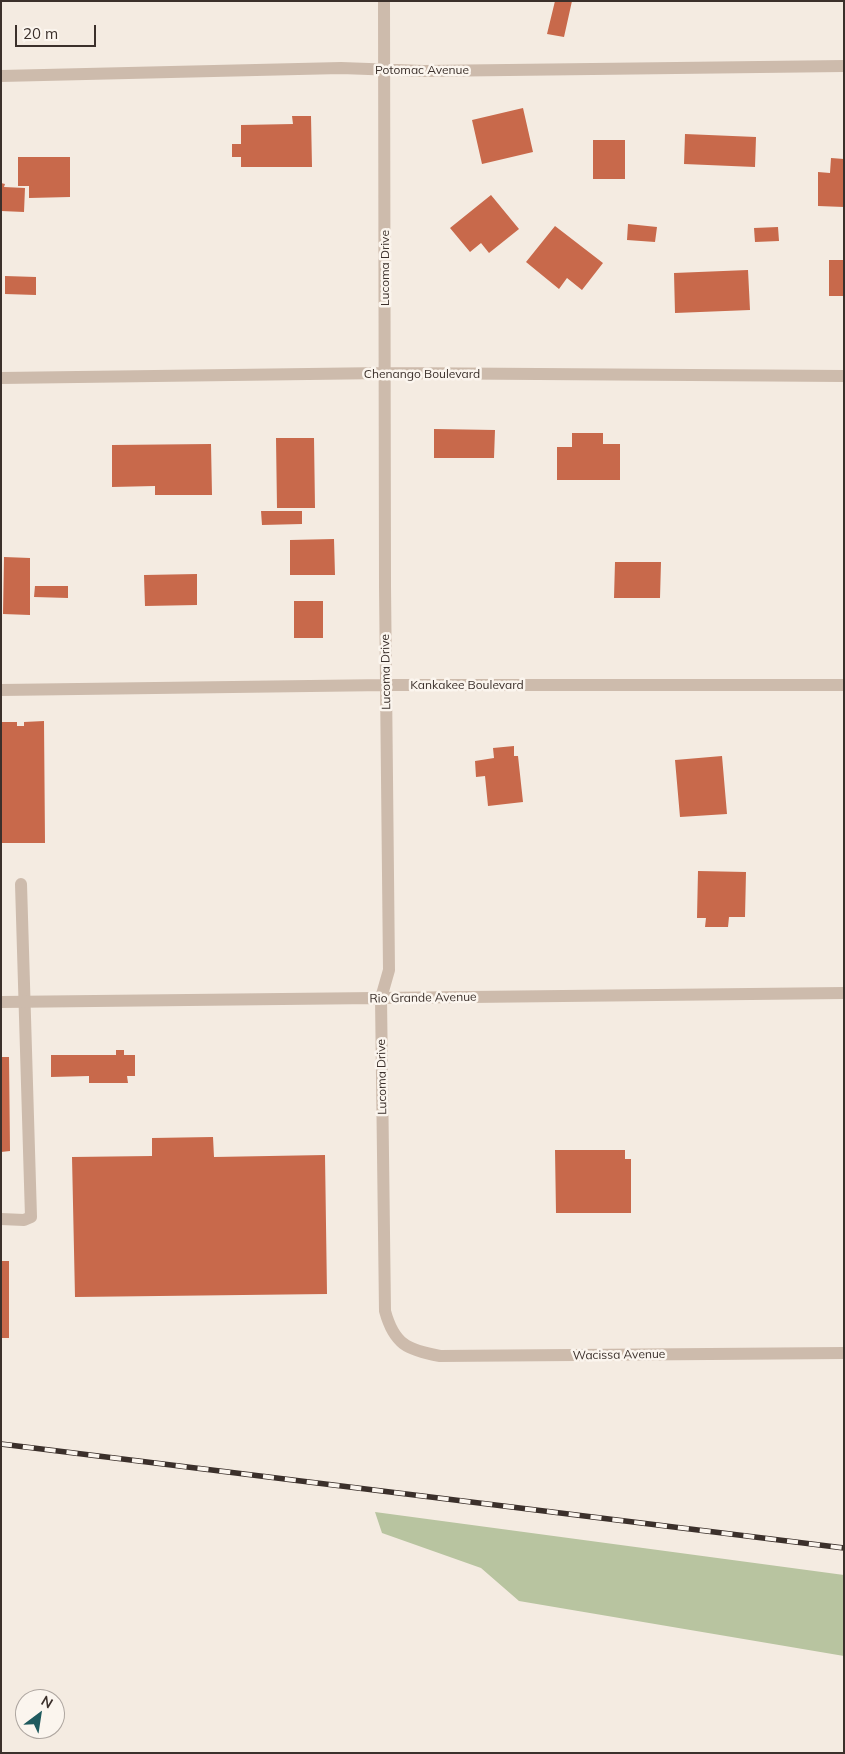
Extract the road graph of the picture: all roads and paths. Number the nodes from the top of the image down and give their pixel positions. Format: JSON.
{"nodes":[{"id":1,"x":384,"y":1,"type":"edge"},
{"id":2,"x":844,"y":66,"type":"edge"},
{"id":3,"x":385,"y":70,"type":"junction"},
{"id":4,"x":1,"y":76,"type":"edge"},
{"id":5,"x":384,"y":373,"type":"junction"},
{"id":6,"x":844,"y":376,"type":"edge"},
{"id":7,"x":1,"y":378,"type":"edge"},
{"id":8,"x":387,"y":685,"type":"junction"},
{"id":9,"x":844,"y":685,"type":"edge"},
{"id":10,"x":1,"y":690,"type":"edge"},
{"id":11,"x":21,"y":884,"type":"dead end"},
{"id":12,"x":844,"y":993,"type":"edge"},
{"id":13,"x":381,"y":998,"type":"junction"},
{"id":14,"x":1,"y":1002,"type":"edge"},
{"id":15,"x":24,"y":1002,"type":"junction"},
{"id":16,"x":1,"y":1219,"type":"edge"},
{"id":17,"x":397,"y":1340,"type":"joint"},
{"id":18,"x":844,"y":1353,"type":"edge"}],
"edges":[{"from":1,"to":3,"type":"street","name":"Lucoma Drive"},
{"from":2,"to":3,"type":"street","name":"Potomac Avenue"},
{"from":3,"to":4,"type":"street","name":"Potomac Avenue"},
{"from":3,"to":5,"type":"street","name":"Lucoma Drive"},
{"from":5,"to":6,"type":"street","name":"Chenango Boulevard"},
{"from":5,"to":7,"type":"street","name":"Chenango Boulevard"},
{"from":5,"to":8,"type":"street","name":"Lucoma Drive"},
{"from":8,"to":9,"type":"street","name":"Kankakee Boulevard"},
{"from":8,"to":10,"type":"street","name":"Kankakee Boulevard"},
{"from":8,"to":13,"type":"street","name":"Lucoma Drive"},
{"from":11,"to":15,"type":"street"},
{"from":12,"to":13,"type":"street","name":"Rio Grande Avenue"},
{"from":13,"to":15,"type":"street","name":"Rio Grande Avenue"},
{"from":13,"to":17,"type":"street","name":"Lucoma Drive"},
{"from":14,"to":15,"type":"street","name":"Rio Grande Avenue"},
{"from":15,"to":16,"type":"street"},
{"from":17,"to":18,"type":"street","name":"Wacissa Avenue"}]}
